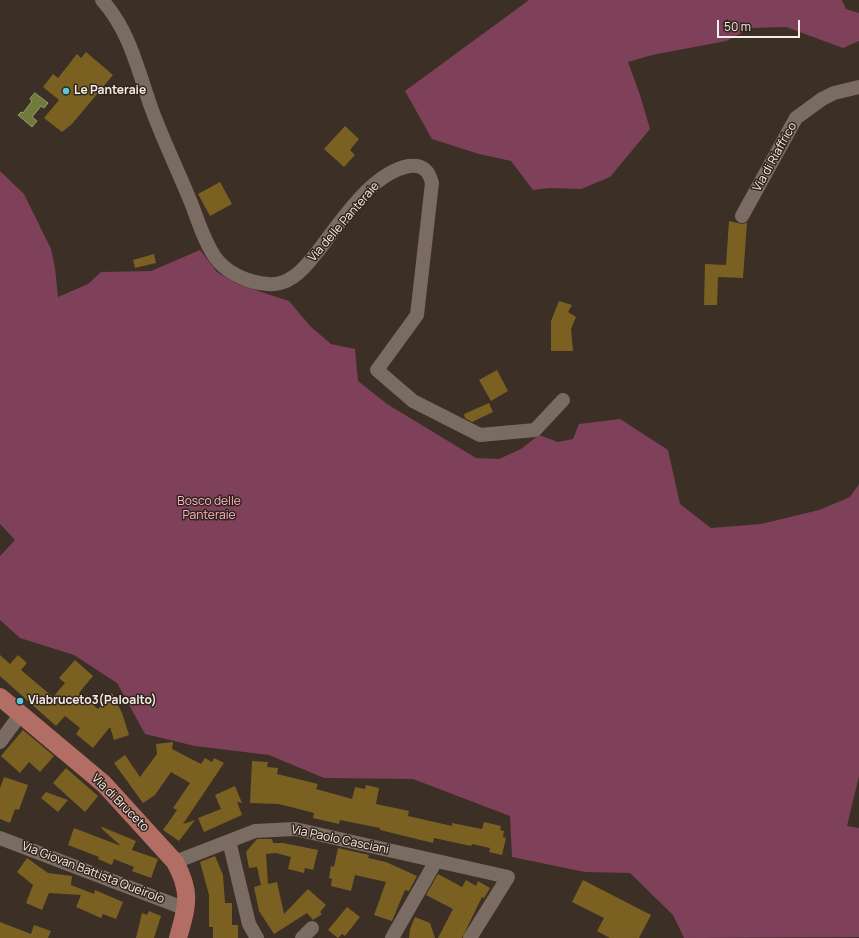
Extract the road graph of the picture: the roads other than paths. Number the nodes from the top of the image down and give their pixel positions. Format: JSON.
{"nodes":[{"id":1,"x":102,"y":0,"type":"edge"},
{"id":2,"x":859,"y":87,"type":"edge"},
{"id":3,"x":742,"y":216,"type":"dead end"},
{"id":4,"x":563,"y":400,"type":"dead end"},
{"id":5,"x":0,"y":697,"type":"edge"},
{"id":6,"x":20,"y":715,"type":"junction"},
{"id":7,"x":0,"y":742,"type":"edge"},
{"id":8,"x":0,"y":838,"type":"edge"},
{"id":9,"x":229,"y":841,"type":"junction"},
{"id":10,"x":436,"y":861,"type":"junction"},
{"id":11,"x":175,"y":862,"type":"junction"},
{"id":12,"x":186,"y":909,"type":"junction"},
{"id":13,"x":178,"y":938,"type":"edge"},
{"id":14,"x":256,"y":938,"type":"edge"},
{"id":15,"x":392,"y":938,"type":"edge"},
{"id":16,"x":470,"y":938,"type":"edge"}],
"edges":[{"from":1,"to":4,"type":"street","name":"Via delle Panteraie"},
{"from":2,"to":3,"type":"street","name":"Via di Riaffrico"},
{"from":5,"to":6,"type":"main road","name":"Via di Bruceto"},
{"from":6,"to":7,"type":"street"},
{"from":6,"to":11,"type":"main road","name":"Via di Bruceto"},
{"from":8,"to":12,"type":"street","name":"Via Giovan Battista Queirolo"},
{"from":9,"to":10,"type":"street","name":"Via Paolo Casciani"},
{"from":9,"to":11,"type":"street","name":"Via Paolo Casciani"},
{"from":9,"to":14,"type":"street"},
{"from":10,"to":15,"type":"street"},
{"from":10,"to":16,"type":"street","name":"Via Paolo Casciani"},
{"from":11,"to":12,"type":"main road","name":"Via di Bruceto"},
{"from":12,"to":13,"type":"main road","name":"Via di Bruceto"}]}
